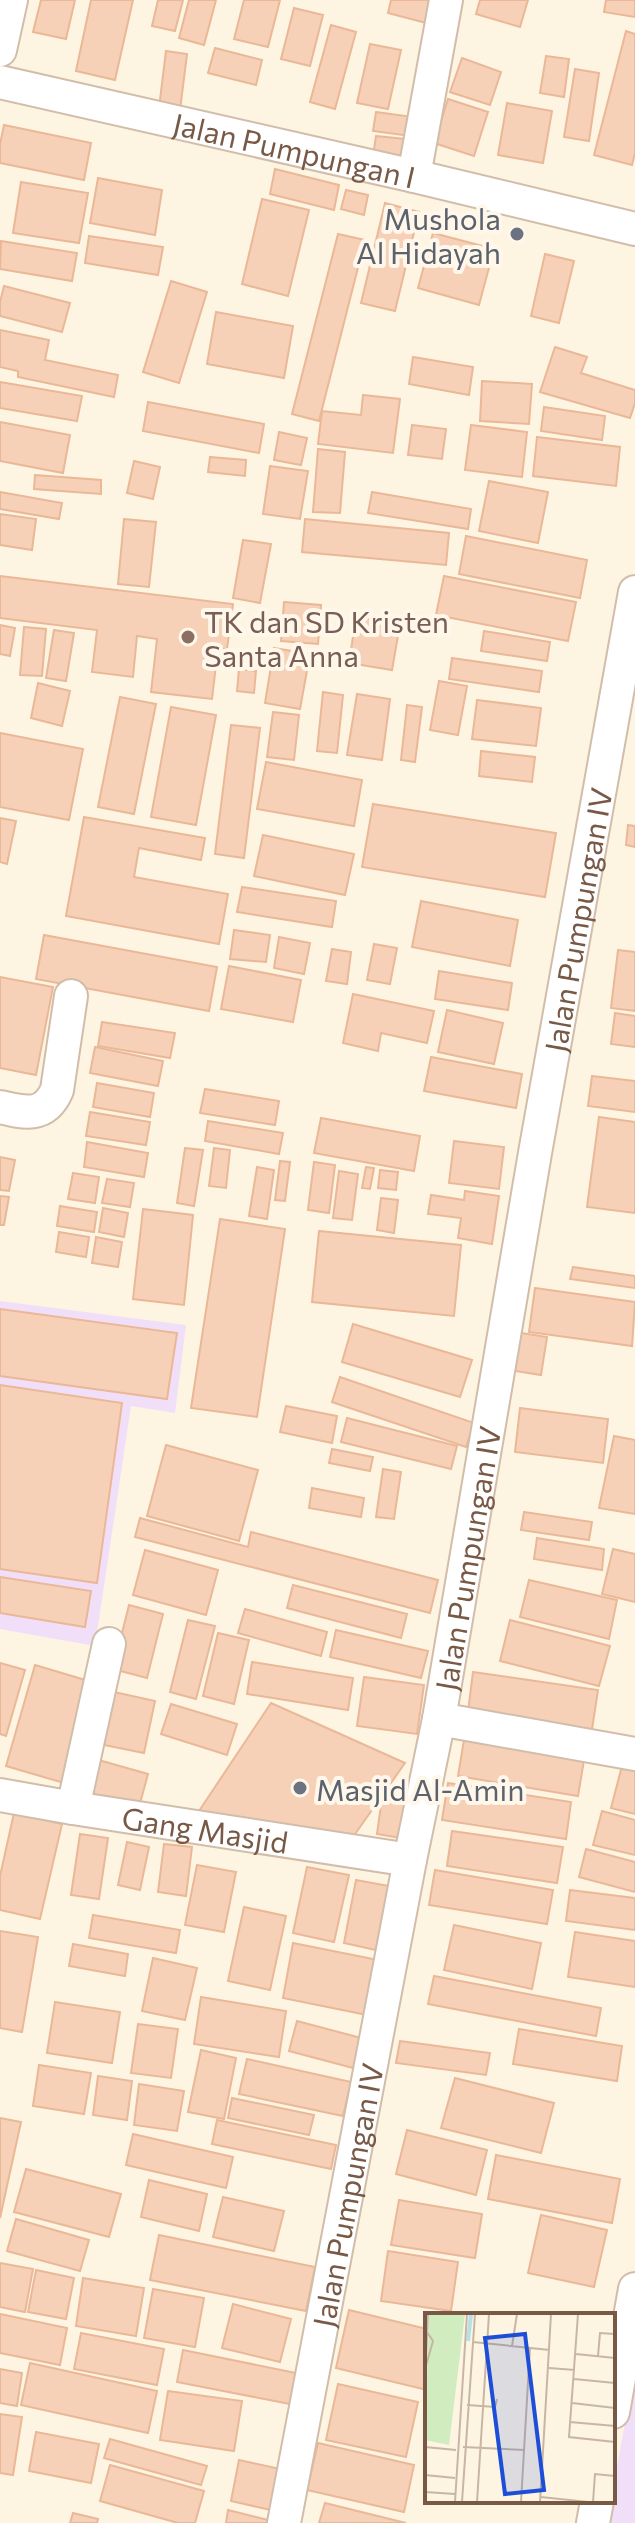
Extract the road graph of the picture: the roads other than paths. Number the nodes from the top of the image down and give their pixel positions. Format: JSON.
{"nodes":[{"id":1,"x":11,"y":0,"type":"edge"},
{"id":2,"x":446,"y":0,"type":"edge"},
{"id":3,"x":0,"y":50,"type":"edge"},
{"id":4,"x":0,"y":82,"type":"edge"},
{"id":5,"x":414,"y":176,"type":"junction"},
{"id":6,"x":635,"y":229,"type":"edge"},
{"id":7,"x":635,"y":592,"type":"edge"},
{"id":8,"x":71,"y":996,"type":"dead end"},
{"id":9,"x":0,"y":1107,"type":"edge"},
{"id":10,"x":109,"y":1644,"type":"dead end"},
{"id":11,"x":439,"y":1719,"type":"junction"},
{"id":12,"x":635,"y":1754,"type":"edge"},
{"id":13,"x":0,"y":1795,"type":"edge"},
{"id":14,"x":73,"y":1808,"type":"junction"},
{"id":15,"x":410,"y":1860,"type":"junction"},
{"id":16,"x":635,"y":2289,"type":"edge"},
{"id":17,"x":615,"y":2401,"type":"edge"},
{"id":18,"x":597,"y":2503,"type":"edge"},
{"id":19,"x":284,"y":2523,"type":"edge"},
{"id":20,"x":593,"y":2523,"type":"edge"}],
"edges":[{"from":1,"to":3,"type":"street"},
{"from":2,"to":5,"type":"street"},
{"from":4,"to":5,"type":"street","name":"Jalan Pumpungan I"},
{"from":5,"to":6,"type":"street","name":"Jalan Pumpungan I"},
{"from":7,"to":11,"type":"street","name":"Jalan Pumpungan IV"},
{"from":8,"to":9,"type":"street"},
{"from":10,"to":14,"type":"street"},
{"from":11,"to":12,"type":"street"},
{"from":11,"to":15,"type":"street","name":"Jalan Pumpungan IV"},
{"from":13,"to":14,"type":"street","name":"Gang Masjid"},
{"from":14,"to":15,"type":"street","name":"Gang Masjid"},
{"from":15,"to":19,"type":"street","name":"Jalan Pumpungan IV"},
{"from":16,"to":17,"type":"street"},
{"from":18,"to":20,"type":"street"}]}
